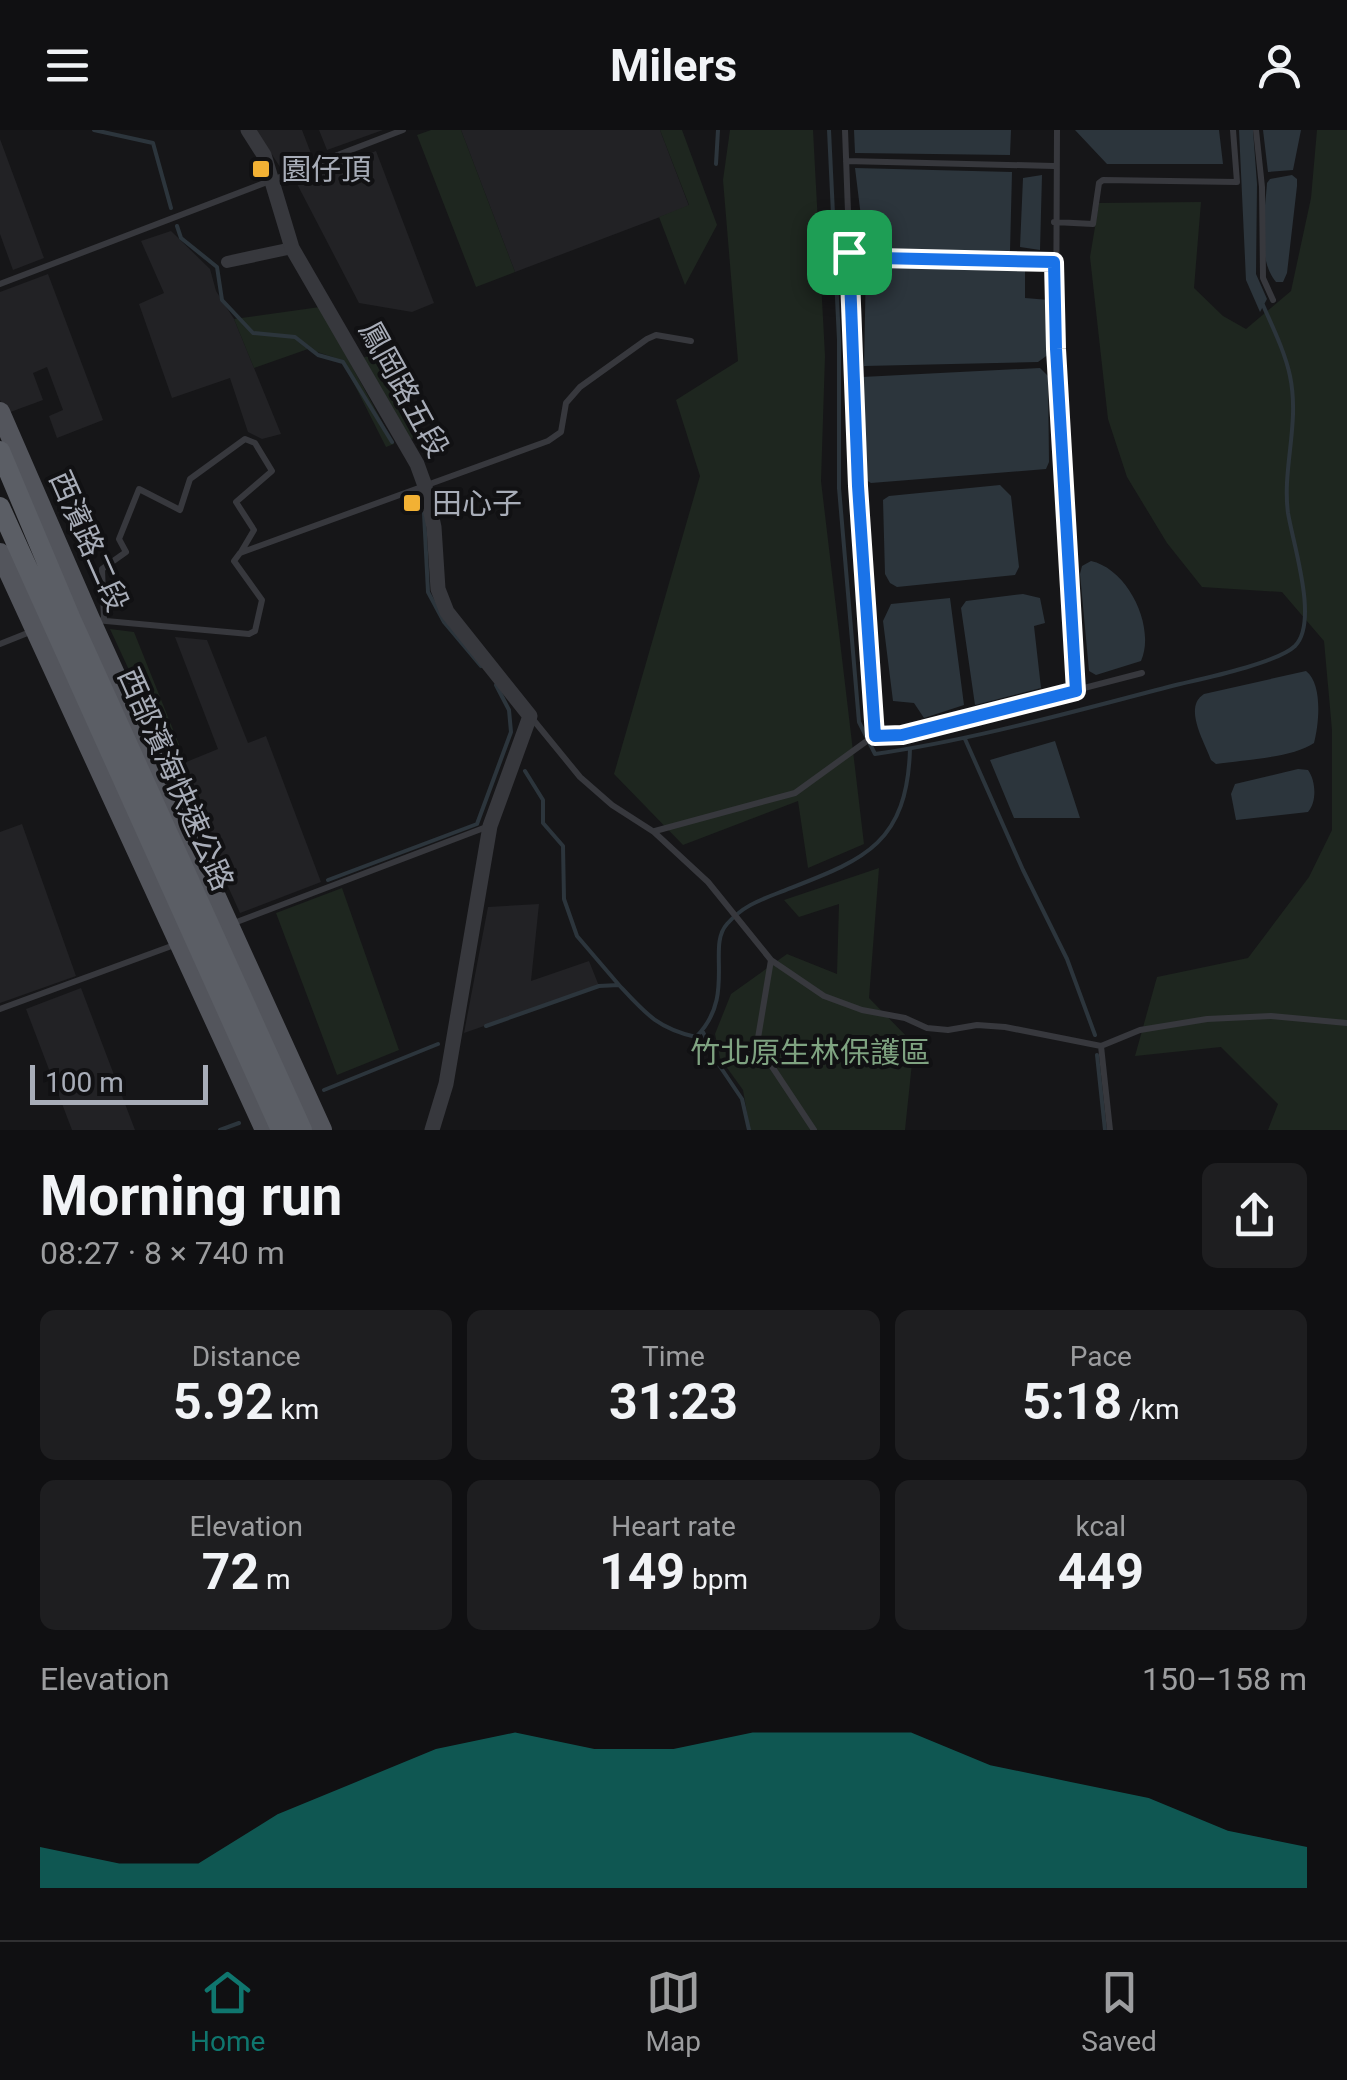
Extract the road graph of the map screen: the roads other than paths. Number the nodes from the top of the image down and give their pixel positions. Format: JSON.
{"nodes":[{"id":1,"x":248,"y":130,"type":"edge"},
{"id":2,"x":403,"y":130,"type":"edge"},
{"id":3,"x":844,"y":130,"type":"edge"},
{"id":4,"x":1056,"y":130,"type":"edge"},
{"id":5,"x":1233,"y":130,"type":"edge"},
{"id":6,"x":1256,"y":130,"type":"edge"},
{"id":7,"x":846,"y":161,"type":"junction"},
{"id":8,"x":1054,"y":166,"type":"junction"},
{"id":9,"x":273,"y":179,"type":"junction"},
{"id":10,"x":1054,"y":222,"type":"junction"},
{"id":11,"x":292,"y":248,"type":"junction"},
{"id":12,"x":849,"y":252,"type":"junction"},
{"id":13,"x":227,"y":262,"type":"dead end"},
{"id":14,"x":1054,"y":262,"type":"junction"},
{"id":15,"x":0,"y":284,"type":"edge"},
{"id":16,"x":1273,"y":300,"type":"dead end"},
{"id":17,"x":691,"y":342,"type":"dead end"},
{"id":18,"x":0,"y":412,"type":"edge"},
{"id":19,"x":0,"y":451,"type":"edge"},
{"id":20,"x":426,"y":486,"type":"junction"},
{"id":21,"x":0,"y":507,"type":"edge"},
{"id":22,"x":0,"y":553,"type":"edge"},
{"id":23,"x":240,"y":553,"type":"junction"},
{"id":24,"x":70,"y":622,"type":"junction"},
{"id":25,"x":0,"y":644,"type":"edge"},
{"id":26,"x":1142,"y":674,"type":"dead end"},
{"id":27,"x":1076,"y":691,"type":"junction"},
{"id":28,"x":530,"y":716,"type":"junction"},
{"id":29,"x":875,"y":736,"type":"junction"},
{"id":30,"x":490,"y":826,"type":"junction"},
{"id":31,"x":654,"y":832,"type":"junction"},
{"id":32,"x":230,"y":924,"type":"junction"},
{"id":33,"x":178,"y":943,"type":"junction"},
{"id":34,"x":771,"y":960,"type":"junction"},
{"id":35,"x":0,"y":1009,"type":"edge"},
{"id":36,"x":1347,"y":1023,"type":"edge"},
{"id":37,"x":1101,"y":1046,"type":"junction"},
{"id":38,"x":264,"y":1130,"type":"edge"},
{"id":39,"x":282,"y":1130,"type":"edge"},
{"id":40,"x":302,"y":1130,"type":"edge"},
{"id":41,"x":322,"y":1130,"type":"edge"},
{"id":42,"x":432,"y":1130,"type":"edge"},
{"id":43,"x":814,"y":1130,"type":"edge"},
{"id":44,"x":1110,"y":1130,"type":"edge"}],
"edges":[{"from":1,"to":9,"type":"street","name":"鳳岡路五段"},
{"from":2,"to":9,"type":"lane"},
{"from":3,"to":7,"type":"lane"},
{"from":4,"to":8,"type":"lane"},
{"from":5,"to":10,"type":"lane"},
{"from":6,"to":16,"type":"lane"},
{"from":7,"to":8,"type":"lane"},
{"from":7,"to":12,"type":"lane"},
{"from":8,"to":10,"type":"lane"},
{"from":9,"to":11,"type":"street","name":"鳳岡路五段"},
{"from":9,"to":15,"type":"lane"},
{"from":10,"to":14,"type":"lane"},
{"from":11,"to":13,"type":"street"},
{"from":11,"to":20,"type":"street","name":"鳳岡路五段"},
{"from":12,"to":14,"type":"lane"},
{"from":12,"to":29,"type":"lane"},
{"from":14,"to":27,"type":"lane"},
{"from":17,"to":20,"type":"lane"},
{"from":18,"to":24,"type":"main road","name":"西濱路二段"},
{"from":19,"to":24,"type":"highway","name":"西部濱海快速公路"},
{"from":20,"to":23,"type":"lane"},
{"from":20,"to":28,"type":"street","name":"鳳岡路五段"},
{"from":21,"to":24,"type":"highway","name":"西部濱海快速公路"},
{"from":22,"to":24,"type":"main road","name":"西濱路二段"},
{"from":23,"to":24,"type":"lane"},
{"from":23,"to":24,"type":"lane"},
{"from":24,"to":25,"type":"lane"},
{"from":24,"to":32,"type":"main road","name":"西濱路二段"},
{"from":24,"to":33,"type":"main road","name":"西濱路二段"},
{"from":24,"to":39,"type":"highway","name":"西部濱海快速公路"},
{"from":24,"to":40,"type":"highway","name":"西部濱海快速公路"},
{"from":26,"to":27,"type":"lane"},
{"from":27,"to":29,"type":"lane"},
{"from":28,"to":30,"type":"street"},
{"from":28,"to":31,"type":"lane"},
{"from":29,"to":31,"type":"lane"},
{"from":30,"to":32,"type":"lane"},
{"from":30,"to":42,"type":"street"},
{"from":31,"to":34,"type":"lane"},
{"from":32,"to":41,"type":"main road","name":"西濱路二段"},
{"from":33,"to":35,"type":"lane"},
{"from":33,"to":38,"type":"main road","name":"西濱路二段"},
{"from":34,"to":37,"type":"lane"},
{"from":34,"to":43,"type":"lane"},
{"from":36,"to":37,"type":"lane"},
{"from":37,"to":44,"type":"lane"}]}
